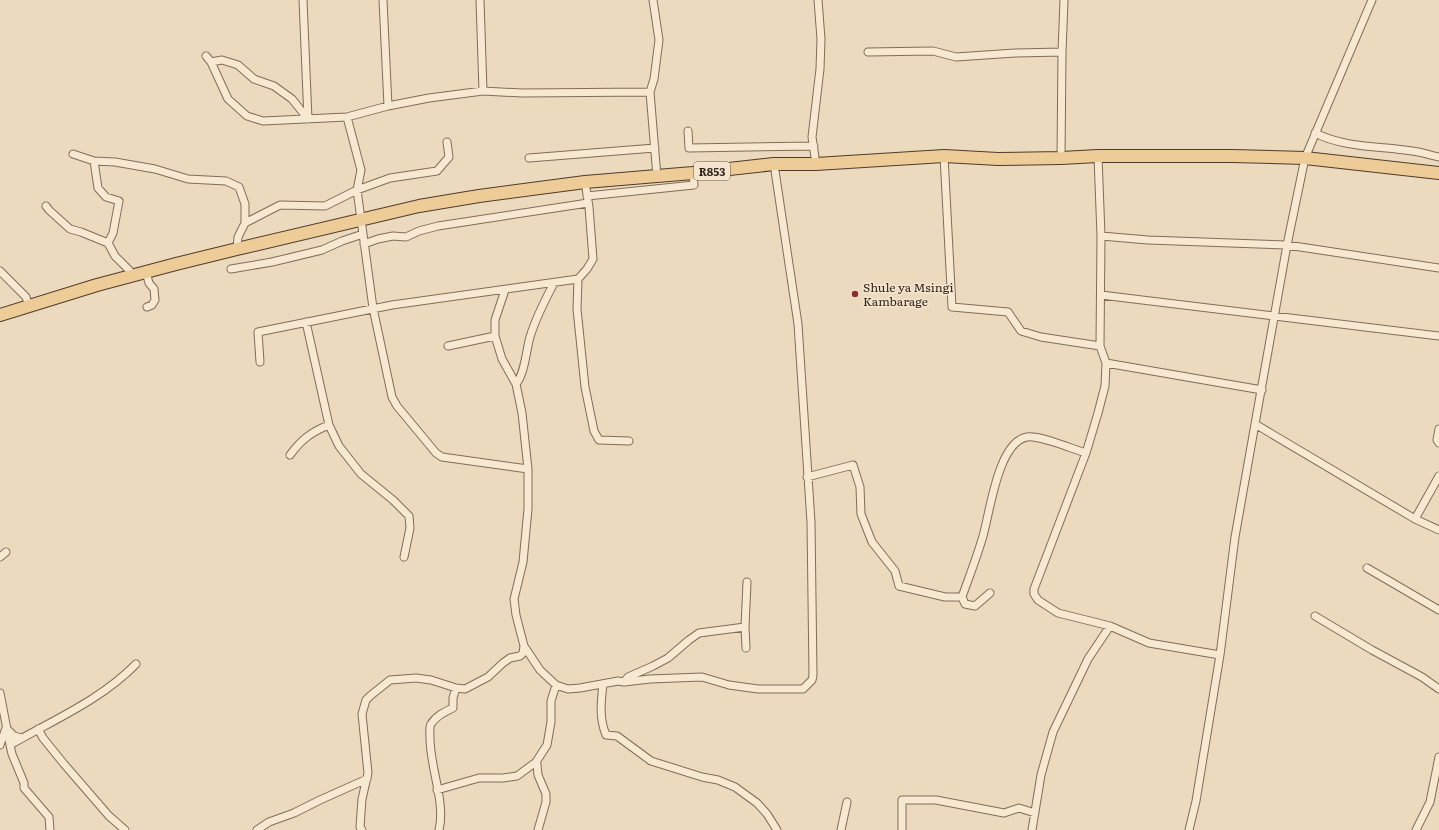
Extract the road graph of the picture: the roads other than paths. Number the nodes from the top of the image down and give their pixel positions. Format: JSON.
{"nodes":[{"id":1,"x":303,"y":0,"type":"edge"},
{"id":2,"x":383,"y":0,"type":"edge"},
{"id":3,"x":480,"y":0,"type":"edge"},
{"id":4,"x":653,"y":0,"type":"edge"},
{"id":5,"x":818,"y":0,"type":"edge"},
{"id":6,"x":1064,"y":0,"type":"edge"},
{"id":7,"x":1372,"y":0,"type":"edge"},
{"id":8,"x":868,"y":52,"type":"dead end"},
{"id":9,"x":1062,"y":52,"type":"junction"},
{"id":10,"x":206,"y":56,"type":"dead end"},
{"id":11,"x":211,"y":62,"type":"junction"},
{"id":12,"x":483,"y":91,"type":"junction"},
{"id":13,"x":650,"y":92,"type":"junction"},
{"id":14,"x":388,"y":106,"type":"junction"},
{"id":15,"x":347,"y":117,"type":"junction"},
{"id":16,"x":308,"y":119,"type":"junction"},
{"id":17,"x":688,"y":131,"type":"dead end"},
{"id":18,"x":1315,"y":133,"type":"junction"},
{"id":19,"x":447,"y":142,"type":"dead end"},
{"id":20,"x":814,"y":146,"type":"junction"},
{"id":21,"x":655,"y":148,"type":"junction"},
{"id":22,"x":73,"y":154,"type":"dead end"},
{"id":23,"x":944,"y":156,"type":"junction"},
{"id":24,"x":1098,"y":156,"type":"junction"},
{"id":25,"x":1439,"y":157,"type":"edge"},
{"id":26,"x":529,"y":158,"type":"dead end"},
{"id":27,"x":1061,"y":158,"type":"junction"},
{"id":28,"x":1305,"y":158,"type":"junction"},
{"id":29,"x":94,"y":161,"type":"junction"},
{"id":30,"x":774,"y":164,"type":"junction"},
{"id":31,"x":816,"y":164,"type":"junction"},
{"id":32,"x":693,"y":173,"type":"junction"},
{"id":33,"x":1439,"y":173,"type":"edge"},
{"id":34,"x":657,"y":177,"type":"junction"},
{"id":35,"x":585,"y":182,"type":"junction"},
{"id":36,"x":357,"y":190,"type":"junction"},
{"id":37,"x":588,"y":200,"type":"junction"},
{"id":38,"x":46,"y":206,"type":"dead end"},
{"id":39,"x":362,"y":219,"type":"junction"},
{"id":40,"x":245,"y":223,"type":"junction"},
{"id":41,"x":363,"y":234,"type":"junction"},
{"id":42,"x":1101,"y":236,"type":"junction"},
{"id":43,"x":108,"y":243,"type":"junction"},
{"id":44,"x":364,"y":244,"type":"junction"},
{"id":45,"x":1287,"y":245,"type":"junction"},
{"id":46,"x":237,"y":249,"type":"junction"},
{"id":47,"x":1439,"y":268,"type":"edge"},
{"id":48,"x":231,"y":269,"type":"dead end"},
{"id":49,"x":0,"y":271,"type":"edge"},
{"id":50,"x":146,"y":272,"type":"junction"},
{"id":51,"x":131,"y":276,"type":"junction"},
{"id":52,"x":578,"y":279,"type":"junction"},
{"id":53,"x":554,"y":283,"type":"junction"},
{"id":54,"x":505,"y":290,"type":"junction"},
{"id":55,"x":1101,"y":295,"type":"junction"},
{"id":56,"x":28,"y":306,"type":"junction"},
{"id":57,"x":147,"y":307,"type":"dead end"},
{"id":58,"x":373,"y":308,"type":"junction"},
{"id":59,"x":0,"y":315,"type":"edge"},
{"id":60,"x":1275,"y":316,"type":"junction"},
{"id":61,"x":306,"y":322,"type":"junction"},
{"id":62,"x":495,"y":336,"type":"junction"},
{"id":63,"x":1439,"y":336,"type":"edge"},
{"id":64,"x":448,"y":346,"type":"dead end"},
{"id":65,"x":1100,"y":346,"type":"junction"},
{"id":66,"x":260,"y":362,"type":"dead end"},
{"id":67,"x":1106,"y":363,"type":"junction"},
{"id":68,"x":516,"y":384,"type":"junction"},
{"id":69,"x":1262,"y":390,"type":"junction"},
{"id":70,"x":1255,"y":424,"type":"junction"},
{"id":71,"x":329,"y":425,"type":"junction"},
{"id":72,"x":1439,"y":429,"type":"edge"},
{"id":73,"x":629,"y":441,"type":"dead end"},
{"id":74,"x":1439,"y":443,"type":"edge"},
{"id":75,"x":1086,"y":454,"type":"junction"},
{"id":76,"x":290,"y":455,"type":"dead end"},
{"id":77,"x":528,"y":469,"type":"junction"},
{"id":78,"x":1439,"y":476,"type":"edge"},
{"id":79,"x":807,"y":477,"type":"junction"},
{"id":80,"x":1415,"y":519,"type":"junction"},
{"id":81,"x":1439,"y":530,"type":"edge"},
{"id":82,"x":404,"y":557,"type":"dead end"},
{"id":83,"x":1366,"y":568,"type":"dead end"},
{"id":84,"x":746,"y":582,"type":"dead end"},
{"id":85,"x":990,"y":593,"type":"dead end"},
{"id":86,"x":962,"y":597,"type":"junction"},
{"id":87,"x":1439,"y":610,"type":"edge"},
{"id":88,"x":1315,"y":616,"type":"dead end"},
{"id":89,"x":1110,"y":626,"type":"junction"},
{"id":90,"x":745,"y":627,"type":"junction"},
{"id":91,"x":524,"y":646,"type":"junction"},
{"id":92,"x":746,"y":648,"type":"dead end"},
{"id":93,"x":1220,"y":655,"type":"junction"},
{"id":94,"x":136,"y":664,"type":"dead end"},
{"id":95,"x":624,"y":682,"type":"junction"},
{"id":96,"x":603,"y":684,"type":"junction"},
{"id":97,"x":556,"y":685,"type":"junction"},
{"id":98,"x":456,"y":688,"type":"junction"},
{"id":99,"x":1439,"y":689,"type":"edge"},
{"id":100,"x":0,"y":693,"type":"edge"},
{"id":101,"x":6,"y":728,"type":"junction"},
{"id":102,"x":38,"y":730,"type":"junction"},
{"id":103,"x":22,"y":738,"type":"junction"},
{"id":104,"x":0,"y":744,"type":"edge"},
{"id":105,"x":10,"y":745,"type":"junction"},
{"id":106,"x":1439,"y":757,"type":"edge"},
{"id":107,"x":536,"y":762,"type":"junction"},
{"id":108,"x":367,"y":779,"type":"junction"},
{"id":109,"x":437,"y":790,"type":"junction"},
{"id":110,"x":847,"y":802,"type":"dead end"},
{"id":111,"x":1035,"y":813,"type":"junction"},
{"id":112,"x":50,"y":830,"type":"edge"},
{"id":113,"x":126,"y":830,"type":"edge"},
{"id":114,"x":257,"y":830,"type":"edge"},
{"id":115,"x":362,"y":830,"type":"edge"},
{"id":116,"x":439,"y":830,"type":"edge"},
{"id":117,"x":538,"y":830,"type":"edge"},
{"id":118,"x":777,"y":830,"type":"edge"},
{"id":119,"x":841,"y":830,"type":"edge"},
{"id":120,"x":902,"y":830,"type":"edge"},
{"id":121,"x":1032,"y":830,"type":"edge"},
{"id":122,"x":1189,"y":830,"type":"edge"},
{"id":123,"x":1416,"y":830,"type":"edge"}],
"edges":[{"from":1,"to":16,"type":"street"},
{"from":2,"to":14,"type":"street"},
{"from":3,"to":12,"type":"street"},
{"from":4,"to":13,"type":"street"},
{"from":5,"to":20,"type":"street"},
{"from":6,"to":9,"type":"street"},
{"from":7,"to":18,"type":"street"},
{"from":8,"to":9,"type":"street"},
{"from":9,"to":27,"type":"street"},
{"from":10,"to":11,"type":"street"},
{"from":11,"to":16,"type":"street"},
{"from":11,"to":16,"type":"street"},
{"from":12,"to":13,"type":"street"},
{"from":12,"to":14,"type":"street"},
{"from":13,"to":21,"type":"street"},
{"from":14,"to":15,"type":"street"},
{"from":15,"to":16,"type":"street"},
{"from":15,"to":36,"type":"street"},
{"from":17,"to":20,"type":"street"},
{"from":18,"to":25,"type":"street"},
{"from":18,"to":28,"type":"street"},
{"from":19,"to":36,"type":"street"},
{"from":20,"to":31,"type":"street"},
{"from":21,"to":26,"type":"street"},
{"from":21,"to":34,"type":"street"},
{"from":22,"to":29,"type":"street"},
{"from":23,"to":27,"type":"main road","number":"R853"},
{"from":23,"to":31,"type":"main road","number":"R853"},
{"from":23,"to":65,"type":"street"},
{"from":24,"to":27,"type":"main road","number":"R853"},
{"from":24,"to":28,"type":"main road","number":"R853"},
{"from":24,"to":42,"type":"street"},
{"from":28,"to":33,"type":"main road","number":"R853"},
{"from":28,"to":45,"type":"street"},
{"from":29,"to":40,"type":"street"},
{"from":29,"to":43,"type":"street"},
{"from":30,"to":31,"type":"main road","number":"R853"},
{"from":30,"to":32,"type":"main road","number":"R853"},
{"from":30,"to":79,"type":"street"},
{"from":32,"to":34,"type":"main road","number":"R853"},
{"from":32,"to":37,"type":"street"},
{"from":34,"to":35,"type":"main road","number":"R853"},
{"from":35,"to":37,"type":"street"},
{"from":35,"to":39,"type":"main road","number":"R853"},
{"from":36,"to":39,"type":"street"},
{"from":36,"to":40,"type":"street"},
{"from":37,"to":44,"type":"street"},
{"from":37,"to":52,"type":"street"},
{"from":38,"to":43,"type":"street"},
{"from":39,"to":41,"type":"street"},
{"from":39,"to":46,"type":"main road","number":"R853"},
{"from":40,"to":46,"type":"street"},
{"from":41,"to":44,"type":"street"},
{"from":41,"to":48,"type":"street"},
{"from":42,"to":45,"type":"street"},
{"from":42,"to":55,"type":"street"},
{"from":43,"to":51,"type":"street"},
{"from":44,"to":58,"type":"street"},
{"from":45,"to":47,"type":"street"},
{"from":45,"to":60,"type":"street"},
{"from":46,"to":50,"type":"main road","number":"R853"},
{"from":49,"to":56,"type":"street"},
{"from":50,"to":51,"type":"main road","number":"R853"},
{"from":50,"to":57,"type":"street"},
{"from":51,"to":56,"type":"main road","number":"R853"},
{"from":52,"to":53,"type":"street"},
{"from":52,"to":73,"type":"street"},
{"from":53,"to":54,"type":"street"},
{"from":53,"to":68,"type":"street"},
{"from":54,"to":58,"type":"street"},
{"from":54,"to":62,"type":"street"},
{"from":55,"to":60,"type":"street"},
{"from":55,"to":65,"type":"street"},
{"from":56,"to":59,"type":"main road","number":"R853"},
{"from":58,"to":61,"type":"street"},
{"from":58,"to":77,"type":"street"},
{"from":60,"to":63,"type":"street"},
{"from":60,"to":69,"type":"street"},
{"from":61,"to":66,"type":"street"},
{"from":61,"to":71,"type":"street"},
{"from":62,"to":64,"type":"street"},
{"from":62,"to":68,"type":"street"},
{"from":65,"to":67,"type":"street"},
{"from":67,"to":69,"type":"street"},
{"from":67,"to":75,"type":"street"},
{"from":68,"to":77,"type":"street"},
{"from":69,"to":70,"type":"street"},
{"from":70,"to":80,"type":"street"},
{"from":70,"to":93,"type":"street"},
{"from":71,"to":76,"type":"street"},
{"from":71,"to":82,"type":"street"},
{"from":72,"to":74,"type":"street"},
{"from":75,"to":86,"type":"street"},
{"from":75,"to":89,"type":"street"},
{"from":77,"to":91,"type":"street"},
{"from":78,"to":80,"type":"street"},
{"from":79,"to":86,"type":"street"},
{"from":79,"to":95,"type":"street"},
{"from":80,"to":81,"type":"street"},
{"from":83,"to":87,"type":"street"},
{"from":84,"to":90,"type":"street"},
{"from":85,"to":86,"type":"street"},
{"from":88,"to":99,"type":"street"},
{"from":89,"to":93,"type":"street"},
{"from":89,"to":111,"type":"street"},
{"from":90,"to":92,"type":"street"},
{"from":90,"to":95,"type":"street"},
{"from":91,"to":97,"type":"street"},
{"from":91,"to":98,"type":"street"},
{"from":93,"to":122,"type":"street"},
{"from":94,"to":102,"type":"street"},
{"from":95,"to":96,"type":"street"},
{"from":96,"to":97,"type":"street"},
{"from":96,"to":118,"type":"street"},
{"from":97,"to":107,"type":"street"},
{"from":98,"to":108,"type":"street"},
{"from":98,"to":109,"type":"street"},
{"from":100,"to":101,"type":"street"},
{"from":101,"to":103,"type":"street"},
{"from":101,"to":104,"type":"street"},
{"from":101,"to":105,"type":"street"},
{"from":102,"to":103,"type":"street"},
{"from":102,"to":113,"type":"street"},
{"from":103,"to":105,"type":"street"},
{"from":105,"to":112,"type":"street"},
{"from":106,"to":123,"type":"street"},
{"from":107,"to":109,"type":"street"},
{"from":107,"to":117,"type":"street"},
{"from":108,"to":114,"type":"street"},
{"from":108,"to":115,"type":"street"},
{"from":109,"to":116,"type":"street"},
{"from":110,"to":119,"type":"street"},
{"from":111,"to":120,"type":"street"},
{"from":111,"to":121,"type":"street"}]}
